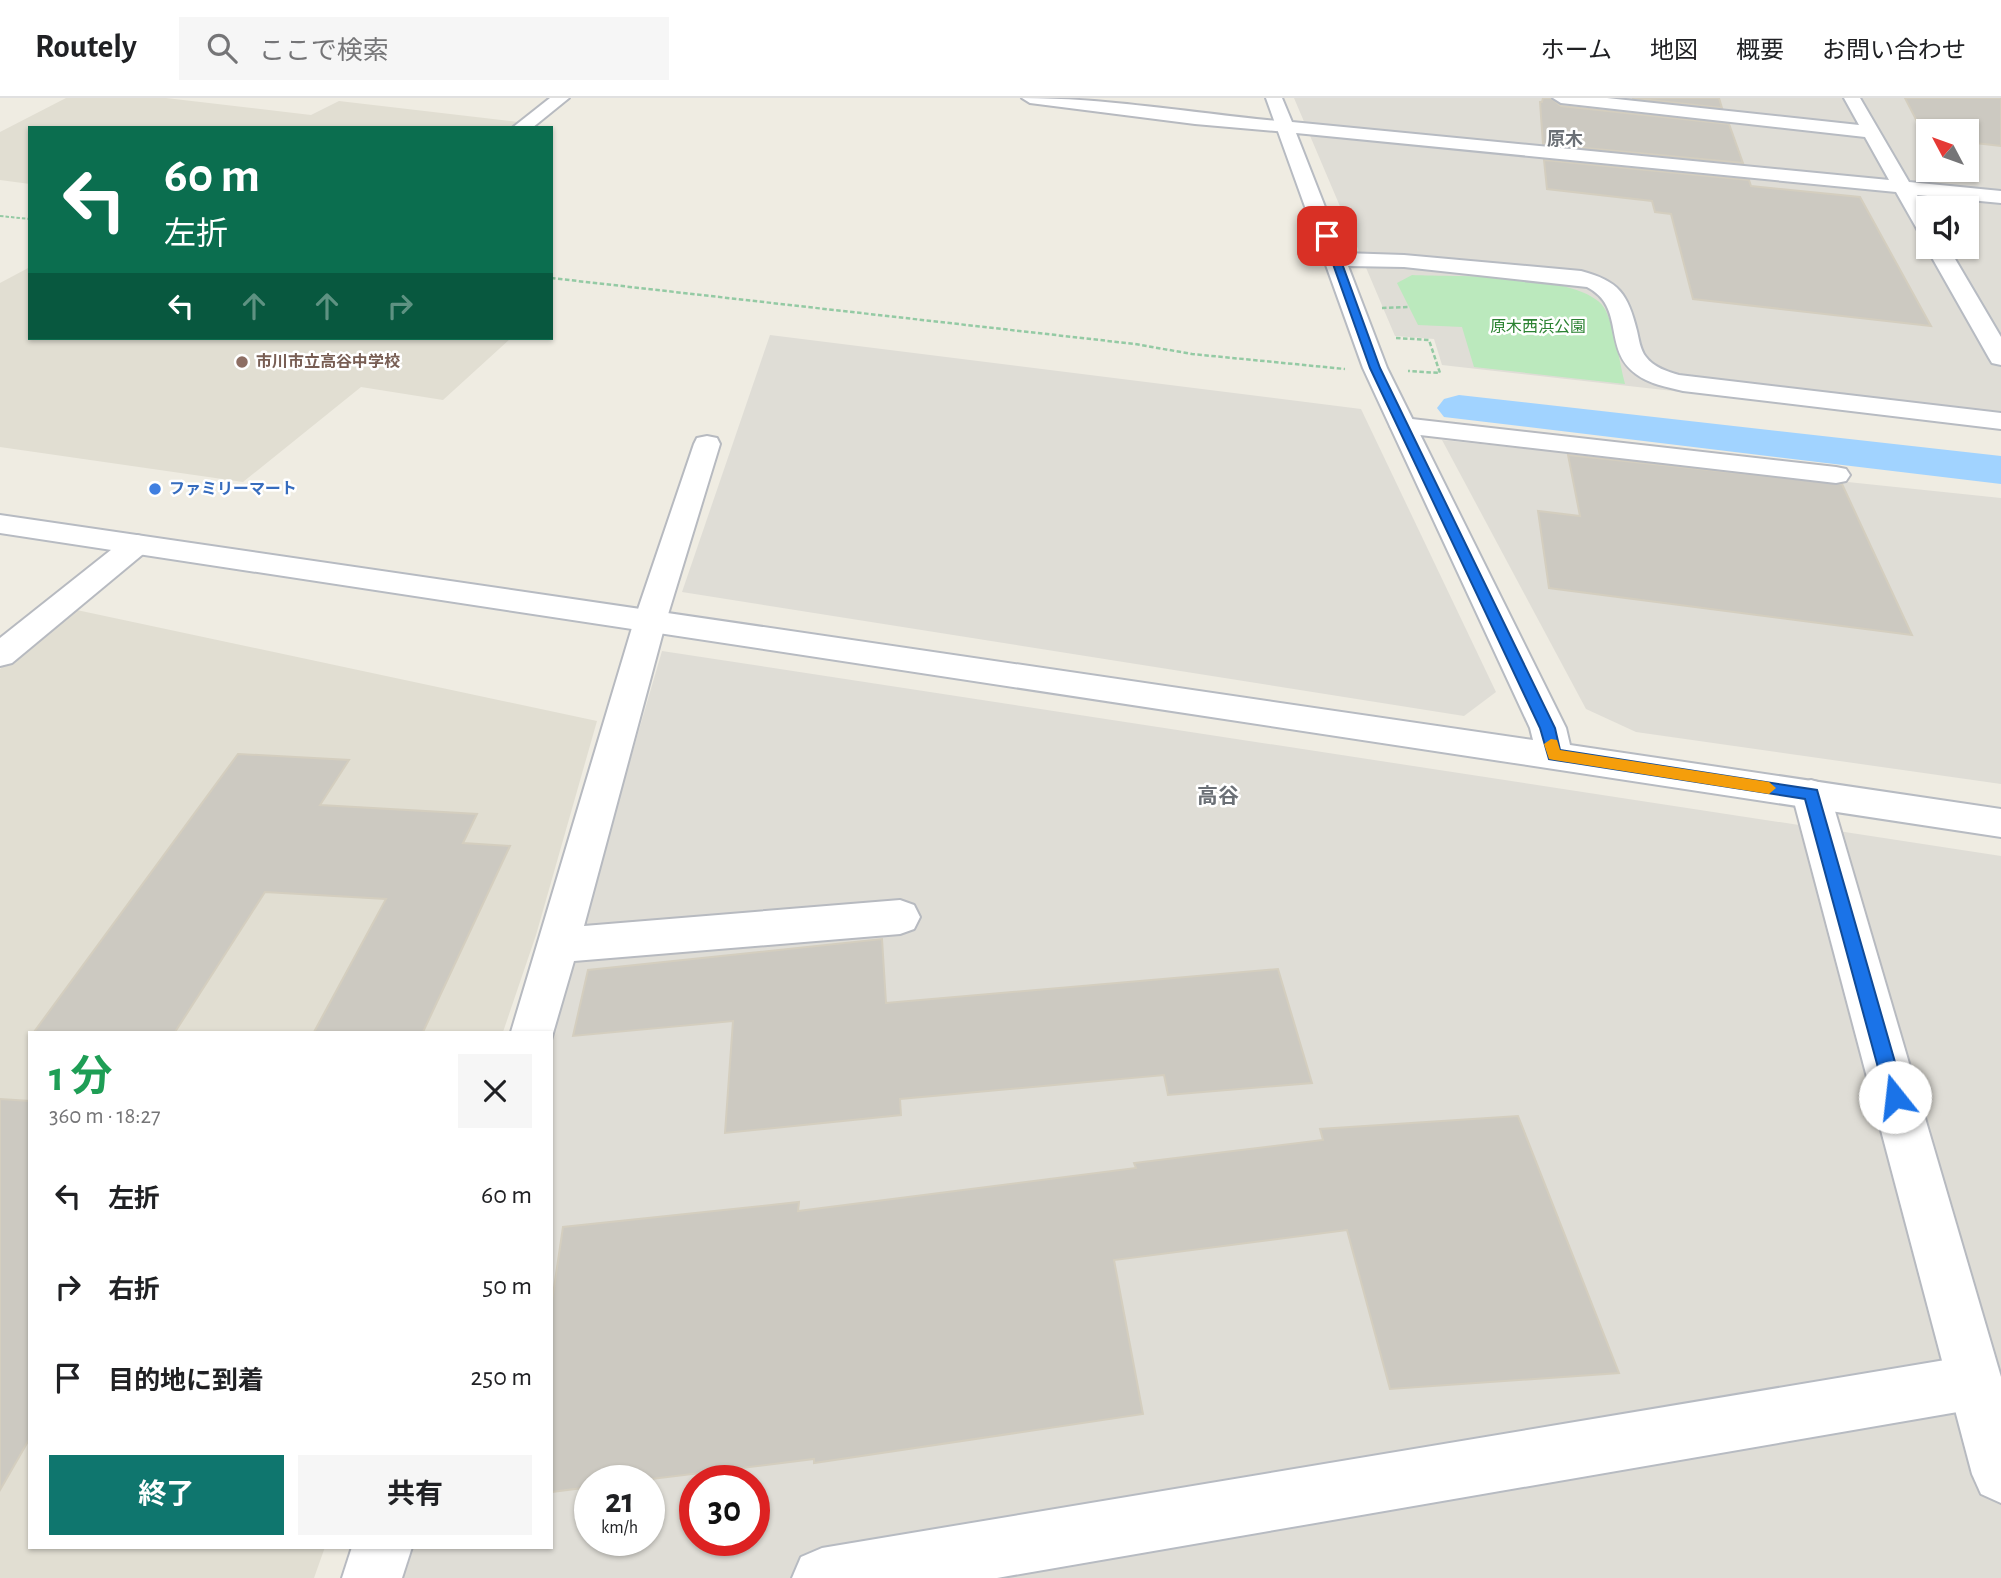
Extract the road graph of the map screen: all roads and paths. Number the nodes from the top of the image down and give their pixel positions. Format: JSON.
{"nodes":[{"id":1,"x":561,"y":98,"type":"edge"},
{"id":2,"x":1030,"y":98,"type":"edge"},
{"id":3,"x":1274,"y":98,"type":"edge"},
{"id":4,"x":1561,"y":98,"type":"edge"},
{"id":5,"x":1852,"y":98,"type":"edge"},
{"id":6,"x":524,"y":126,"type":"edge"},
{"id":7,"x":1287,"y":127,"type":"junction"},
{"id":8,"x":1871,"y":132,"type":"junction"},
{"id":9,"x":1903,"y":188,"type":"junction"},
{"id":10,"x":2001,"y":197,"type":"edge"},
{"id":11,"x":1916,"y":211,"type":"edge"},
{"id":12,"x":0,"y":216,"type":"edge"},
{"id":13,"x":28,"y":219,"type":"edge"},
{"id":14,"x":1944,"y":259,"type":"edge"},
{"id":15,"x":1336,"y":260,"type":"junction"},
{"id":16,"x":553,"y":278,"type":"edge"},
{"id":17,"x":1409,"y":307,"type":"dead end"},
{"id":18,"x":1378,"y":308,"type":"dead end"},
{"id":19,"x":1392,"y":338,"type":"dead end"},
{"id":20,"x":2001,"y":358,"type":"edge"},
{"id":21,"x":1376,"y":370,"type":"junction"},
{"id":22,"x":2001,"y":421,"type":"edge"},
{"id":23,"x":1403,"y":426,"type":"junction"},
{"id":24,"x":708,"y":444,"type":"dead end"},
{"id":25,"x":1836,"y":475,"type":"dead end"},
{"id":26,"x":0,"y":524,"type":"edge"},
{"id":27,"x":137,"y":544,"type":"junction"},
{"id":28,"x":650,"y":621,"type":"junction"},
{"id":29,"x":0,"y":655,"type":"edge"},
{"id":30,"x":1554,"y":755,"type":"junction"},
{"id":31,"x":1811,"y":794,"type":"junction"},
{"id":32,"x":2001,"y":823,"type":"edge"},
{"id":33,"x":900,"y":917,"type":"dead end"},
{"id":34,"x":559,"y":945,"type":"junction"},
{"id":35,"x":533,"y":1031,"type":"edge"},
{"id":36,"x":1975,"y":1382,"type":"junction"},
{"id":37,"x":2001,"y":1474,"type":"edge"},
{"id":38,"x":381,"y":1549,"type":"edge"},
{"id":39,"x":372,"y":1578,"type":"edge"},
{"id":40,"x":822,"y":1578,"type":"edge"}],
"edges":[{"from":1,"to":6,"type":"street"},
{"from":2,"to":7,"type":"street"},
{"from":3,"to":7,"type":"street"},
{"from":4,"to":8,"type":"street"},
{"from":5,"to":8,"type":"street"},
{"from":7,"to":9,"type":"street"},
{"from":7,"to":15,"type":"street"},
{"from":8,"to":9,"type":"street"},
{"from":9,"to":10,"type":"street"},
{"from":9,"to":11,"type":"street"},
{"from":12,"to":13,"type":"path"},
{"from":14,"to":20,"type":"street"},
{"from":15,"to":21,"type":"street"},
{"from":15,"to":22,"type":"street"},
{"from":16,"to":21,"type":"path"},
{"from":17,"to":18,"type":"path"},
{"from":19,"to":21,"type":"path"},
{"from":21,"to":23,"type":"street"},
{"from":23,"to":25,"type":"street"},
{"from":23,"to":30,"type":"street"},
{"from":24,"to":28,"type":"street"},
{"from":26,"to":27,"type":"street"},
{"from":27,"to":28,"type":"street"},
{"from":27,"to":29,"type":"street"},
{"from":28,"to":30,"type":"street"},
{"from":28,"to":34,"type":"street"},
{"from":30,"to":31,"type":"street"},
{"from":31,"to":32,"type":"street"},
{"from":31,"to":36,"type":"street"},
{"from":33,"to":34,"type":"street"},
{"from":34,"to":35,"type":"street"},
{"from":36,"to":37,"type":"street"},
{"from":36,"to":40,"type":"street"},
{"from":38,"to":39,"type":"street"}]}
